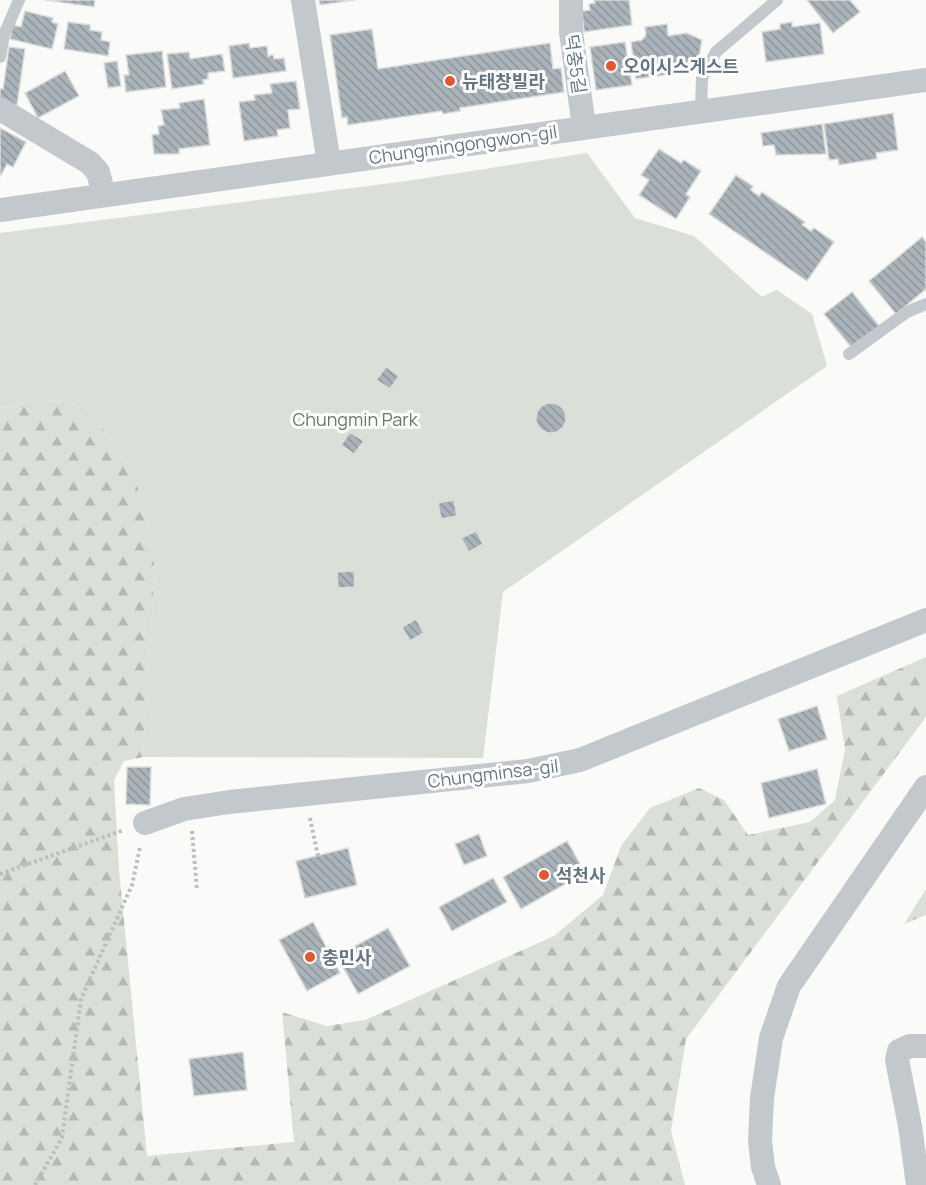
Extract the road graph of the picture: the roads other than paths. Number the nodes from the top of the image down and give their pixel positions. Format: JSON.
{"nodes":[{"id":1,"x":19,"y":0,"type":"edge"},
{"id":2,"x":303,"y":0,"type":"edge"},
{"id":3,"x":571,"y":0,"type":"edge"},
{"id":4,"x":777,"y":0,"type":"edge"},
{"id":5,"x":0,"y":57,"type":"edge"},
{"id":6,"x":926,"y":80,"type":"edge"},
{"id":7,"x":0,"y":109,"type":"edge"},
{"id":8,"x":701,"y":111,"type":"junction"},
{"id":9,"x":584,"y":127,"type":"junction"},
{"id":10,"x":329,"y":164,"type":"junction"},
{"id":11,"x":104,"y":195,"type":"junction"},
{"id":12,"x":0,"y":210,"type":"edge"},
{"id":13,"x":926,"y":304,"type":"edge"},
{"id":14,"x":849,"y":354,"type":"dead end"},
{"id":15,"x":926,"y":620,"type":"edge"},
{"id":16,"x":926,"y":787,"type":"edge"},
{"id":17,"x":145,"y":823,"type":"road end"},
{"id":18,"x":926,"y":1046,"type":"edge"},
{"id":19,"x":770,"y":1185,"type":"edge"},
{"id":20,"x":918,"y":1185,"type":"edge"}],
"edges":[{"from":1,"to":5,"type":"lane"},
{"from":2,"to":10,"type":"street"},
{"from":3,"to":9,"type":"street","name":"덕충5길"},
{"from":4,"to":8,"type":"lane"},
{"from":6,"to":8,"type":"street","name":"Chungmingongwon-gil"},
{"from":7,"to":11,"type":"street"},
{"from":8,"to":9,"type":"street","name":"Chungmingongwon-gil"},
{"from":9,"to":10,"type":"street","name":"Chungmingongwon-gil"},
{"from":10,"to":11,"type":"street","name":"Chungmingongwon-gil"},
{"from":11,"to":12,"type":"street","name":"Chungmingongwon-gil"},
{"from":13,"to":14,"type":"lane"},
{"from":15,"to":17,"type":"street","name":"Chungminsa-gil"},
{"from":16,"to":19,"type":"street"},
{"from":18,"to":20,"type":"street"}]}
